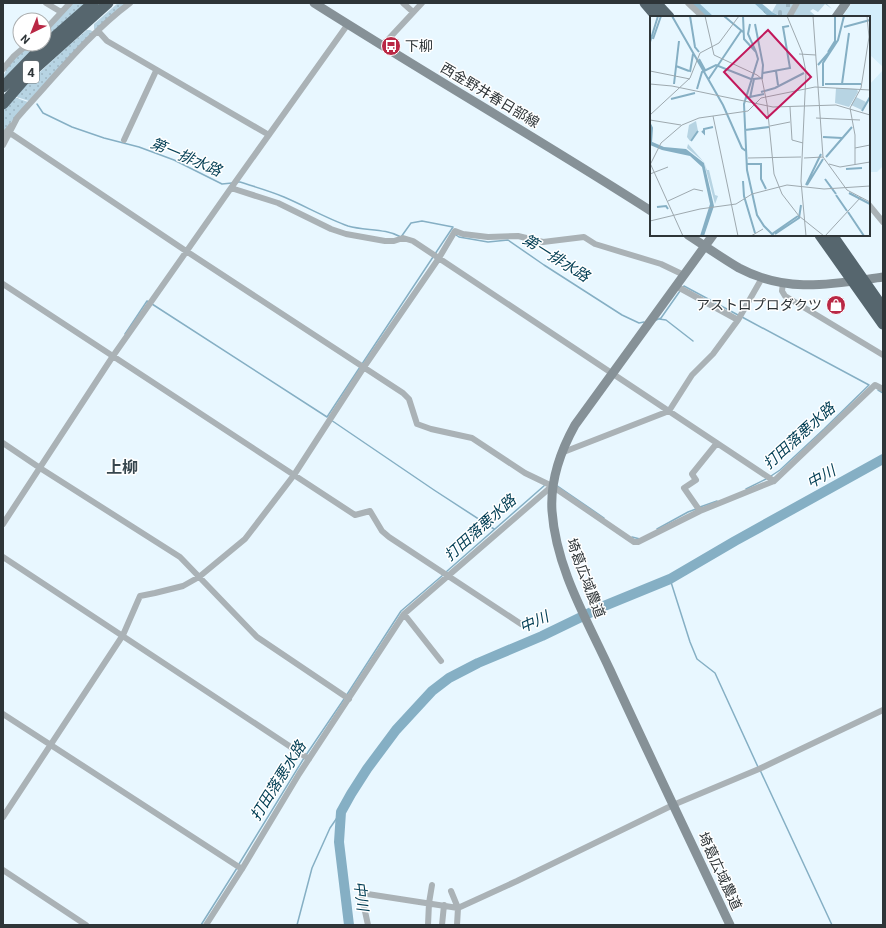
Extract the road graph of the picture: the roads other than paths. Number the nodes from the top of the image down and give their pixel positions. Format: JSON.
{"nodes":[{"id":1,"x":46,"y":3,"type":"edge"},
{"id":2,"x":70,"y":3,"type":"edge"},
{"id":3,"x":91,"y":3,"type":"edge"},
{"id":4,"x":108,"y":3,"type":"edge"},
{"id":5,"x":130,"y":3,"type":"edge"},
{"id":6,"x":314,"y":3,"type":"edge"},
{"id":7,"x":403,"y":3,"type":"edge"},
{"id":8,"x":422,"y":3,"type":"edge"},
{"id":9,"x":644,"y":3,"type":"edge"},
{"id":10,"x":656,"y":3,"type":"edge"},
{"id":11,"x":688,"y":3,"type":"edge"},
{"id":12,"x":797,"y":3,"type":"edge"},
{"id":13,"x":846,"y":3,"type":"edge"},
{"id":14,"x":61,"y":12,"type":"junction"},
{"id":15,"x":413,"y":12,"type":"junction"},
{"id":16,"x":657,"y":16,"type":"edge"},
{"id":17,"x":668,"y":16,"type":"edge"},
{"id":18,"x":702,"y":16,"type":"edge"},
{"id":19,"x":790,"y":16,"type":"edge"},
{"id":20,"x":837,"y":16,"type":"edge"},
{"id":21,"x":84,"y":18,"type":"junction"},
{"id":22,"x":52,"y":22,"type":"edge"},
{"id":23,"x":348,"y":24,"type":"junction"},
{"id":24,"x":98,"y":32,"type":"junction"},
{"id":25,"x":382,"y":46,"type":"junction"},
{"id":26,"x":19,"y":52,"type":"edge"},
{"id":27,"x":3,"y":69,"type":"edge"},
{"id":28,"x":156,"y":71,"type":"junction"},
{"id":29,"x":3,"y":87,"type":"edge"},
{"id":30,"x":3,"y":104,"type":"edge"},
{"id":31,"x":17,"y":118,"type":"junction"},
{"id":32,"x":10,"y":133,"type":"junction"},
{"id":33,"x":269,"y":135,"type":"junction"},
{"id":34,"x":3,"y":136,"type":"edge"},
{"id":35,"x":124,"y":140,"type":"dead end"},
{"id":36,"x":3,"y":145,"type":"edge"},
{"id":37,"x":231,"y":188,"type":"junction"},
{"id":38,"x":870,"y":207,"type":"edge"},
{"id":39,"x":650,"y":210,"type":"edge"},
{"id":40,"x":883,"y":222,"type":"edge"},
{"id":41,"x":690,"y":236,"type":"edge"},
{"id":42,"x":712,"y":236,"type":"edge"},
{"id":43,"x":821,"y":236,"type":"edge"},
{"id":44,"x":833,"y":236,"type":"edge"},
{"id":45,"x":705,"y":246,"type":"junction"},
{"id":46,"x":186,"y":251,"type":"junction"},
{"id":47,"x":439,"y":258,"type":"junction"},
{"id":48,"x":684,"y":275,"type":"junction"},
{"id":49,"x":883,"y":277,"type":"edge"},
{"id":50,"x":762,"y":278,"type":"junction"},
{"id":51,"x":858,"y":280,"type":"junction"},
{"id":52,"x":783,"y":283,"type":"junction"},
{"id":53,"x":3,"y":284,"type":"edge"},
{"id":54,"x":676,"y":286,"type":"junction"},
{"id":55,"x":883,"y":308,"type":"edge"},
{"id":56,"x":738,"y":320,"type":"junction"},
{"id":57,"x":883,"y":324,"type":"edge"},
{"id":58,"x":883,"y":355,"type":"edge"},
{"id":59,"x":113,"y":356,"type":"junction"},
{"id":60,"x":364,"y":367,"type":"junction"},
{"id":61,"x":612,"y":373,"type":"junction"},
{"id":62,"x":883,"y":389,"type":"edge"},
{"id":63,"x":668,"y":411,"type":"junction"},
{"id":64,"x":3,"y":443,"type":"edge"},
{"id":65,"x":717,"y":443,"type":"junction"},
{"id":66,"x":561,"y":453,"type":"junction"},
{"id":67,"x":40,"y":468,"type":"junction"},
{"id":68,"x":294,"y":475,"type":"junction"},
{"id":69,"x":774,"y":481,"type":"junction"},
{"id":70,"x":552,"y":486,"type":"junction"},
{"id":71,"x":700,"y":511,"type":"junction"},
{"id":72,"x":3,"y":524,"type":"edge"},
{"id":73,"x":3,"y":557,"type":"edge"},
{"id":74,"x":449,"y":576,"type":"junction"},
{"id":75,"x":199,"y":577,"type":"junction"},
{"id":76,"x":404,"y":614,"type":"junction"},
{"id":77,"x":521,"y":624,"type":"dead end"},
{"id":78,"x":123,"y":635,"type":"junction"},
{"id":79,"x":440,"y":661,"type":"dead end"},
{"id":80,"x":349,"y":699,"type":"junction"},
{"id":81,"x":883,"y":710,"type":"edge"},
{"id":82,"x":3,"y":714,"type":"edge"},
{"id":83,"x":49,"y":745,"type":"junction"},
{"id":84,"x":310,"y":759,"type":"junction"},
{"id":85,"x":673,"y":805,"type":"junction"},
{"id":86,"x":3,"y":817,"type":"edge"},
{"id":87,"x":242,"y":869,"type":"junction"},
{"id":88,"x":3,"y":870,"type":"edge"},
{"id":89,"x":432,"y":885,"type":"dead end"},
{"id":90,"x":451,"y":891,"type":"dead end"},
{"id":91,"x":429,"y":903,"type":"junction"},
{"id":92,"x":444,"y":905,"type":"junction"},
{"id":93,"x":458,"y":908,"type":"junction"},
{"id":94,"x":86,"y":925,"type":"edge"},
{"id":95,"x":206,"y":925,"type":"edge"},
{"id":96,"x":368,"y":925,"type":"edge"},
{"id":97,"x":428,"y":925,"type":"edge"},
{"id":98,"x":442,"y":925,"type":"edge"},
{"id":99,"x":458,"y":925,"type":"edge"},
{"id":100,"x":730,"y":925,"type":"edge"}],
"edges":[{"from":1,"to":14,"type":"street"},
{"from":2,"to":14,"type":"street"},
{"from":3,"to":21,"type":"highway"},
{"from":4,"to":21,"type":"highway","number":"4"},
{"from":5,"to":24,"type":"street"},
{"from":6,"to":23,"type":"street","name":"西金野井春日部線"},
{"from":7,"to":15,"type":"street"},
{"from":8,"to":15,"type":"street"},
{"from":9,"to":16,"type":"highway"},
{"from":10,"to":17,"type":"highway"},
{"from":11,"to":18,"type":"street"},
{"from":12,"to":19,"type":"street"},
{"from":13,"to":20,"type":"street"},
{"from":14,"to":22,"type":"street"},
{"from":15,"to":25,"type":"street"},
{"from":21,"to":24,"type":"street"},
{"from":21,"to":29,"type":"highway","number":"4"},
{"from":21,"to":30,"type":"highway","number":"4"},
{"from":23,"to":25,"type":"street","name":"西金野井春日部線"},
{"from":23,"to":33,"type":"street"},
{"from":24,"to":28,"type":"street"},
{"from":24,"to":31,"type":"street"},
{"from":25,"to":39,"type":"street","name":"西金野井春日部線"},
{"from":26,"to":27,"type":"street"},
{"from":28,"to":33,"type":"street"},
{"from":28,"to":35,"type":"street"},
{"from":31,"to":32,"type":"street"},
{"from":31,"to":34,"type":"street"},
{"from":32,"to":36,"type":"street"},
{"from":32,"to":46,"type":"street"},
{"from":33,"to":37,"type":"street"},
{"from":37,"to":46,"type":"street"},
{"from":37,"to":47,"type":"street"},
{"from":38,"to":40,"type":"street"},
{"from":41,"to":45,"type":"street"},
{"from":42,"to":45,"type":"street","name":"埼葛広域農道"},
{"from":43,"to":51,"type":"highway"},
{"from":44,"to":51,"type":"highway"},
{"from":45,"to":48,"type":"street","name":"埼葛広域農道"},
{"from":45,"to":50,"type":"street"},
{"from":46,"to":59,"type":"street"},
{"from":46,"to":60,"type":"street"},
{"from":47,"to":48,"type":"street"},
{"from":47,"to":60,"type":"street"},
{"from":47,"to":61,"type":"street"},
{"from":48,"to":54,"type":"street","name":"埼葛広域農道"},
{"from":49,"to":51,"type":"street"},
{"from":50,"to":52,"type":"street"},
{"from":50,"to":56,"type":"street"},
{"from":51,"to":52,"type":"street"},
{"from":51,"to":55,"type":"highway"},
{"from":51,"to":57,"type":"highway"},
{"from":52,"to":58,"type":"street"},
{"from":53,"to":59,"type":"street"},
{"from":54,"to":56,"type":"street"},
{"from":54,"to":61,"type":"street","name":"埼葛広域農道"},
{"from":56,"to":63,"type":"street"},
{"from":59,"to":67,"type":"street"},
{"from":59,"to":68,"type":"street"},
{"from":60,"to":68,"type":"street"},
{"from":60,"to":70,"type":"street"},
{"from":61,"to":63,"type":"street"},
{"from":61,"to":66,"type":"street","name":"埼葛広域農道"},
{"from":62,"to":69,"type":"street"},
{"from":63,"to":65,"type":"street"},
{"from":63,"to":66,"type":"street"},
{"from":64,"to":67,"type":"street"},
{"from":65,"to":69,"type":"street"},
{"from":65,"to":71,"type":"street"},
{"from":66,"to":70,"type":"street","name":"埼葛広域農道"},
{"from":67,"to":72,"type":"street"},
{"from":67,"to":75,"type":"street"},
{"from":68,"to":74,"type":"street"},
{"from":68,"to":75,"type":"street"},
{"from":69,"to":71,"type":"street"},
{"from":70,"to":71,"type":"street"},
{"from":70,"to":74,"type":"street"},
{"from":70,"to":85,"type":"street","name":"埼葛広域農道"},
{"from":73,"to":78,"type":"street"},
{"from":74,"to":76,"type":"street"},
{"from":74,"to":77,"type":"street"},
{"from":75,"to":78,"type":"street"},
{"from":75,"to":80,"type":"street"},
{"from":76,"to":79,"type":"street"},
{"from":76,"to":80,"type":"street"},
{"from":78,"to":83,"type":"street"},
{"from":78,"to":84,"type":"street"},
{"from":80,"to":84,"type":"street"},
{"from":81,"to":85,"type":"street"},
{"from":82,"to":83,"type":"street"},
{"from":83,"to":86,"type":"street"},
{"from":83,"to":87,"type":"street"},
{"from":84,"to":87,"type":"street"},
{"from":85,"to":93,"type":"street"},
{"from":85,"to":100,"type":"street","name":"埼葛広域農道"},
{"from":87,"to":95,"type":"street"},
{"from":88,"to":94,"type":"street"},
{"from":89,"to":91,"type":"street"},
{"from":90,"to":93,"type":"street"},
{"from":91,"to":92,"type":"street"},
{"from":91,"to":96,"type":"street"},
{"from":91,"to":97,"type":"street"},
{"from":92,"to":93,"type":"street"},
{"from":92,"to":98,"type":"street"},
{"from":93,"to":99,"type":"street"}]}
